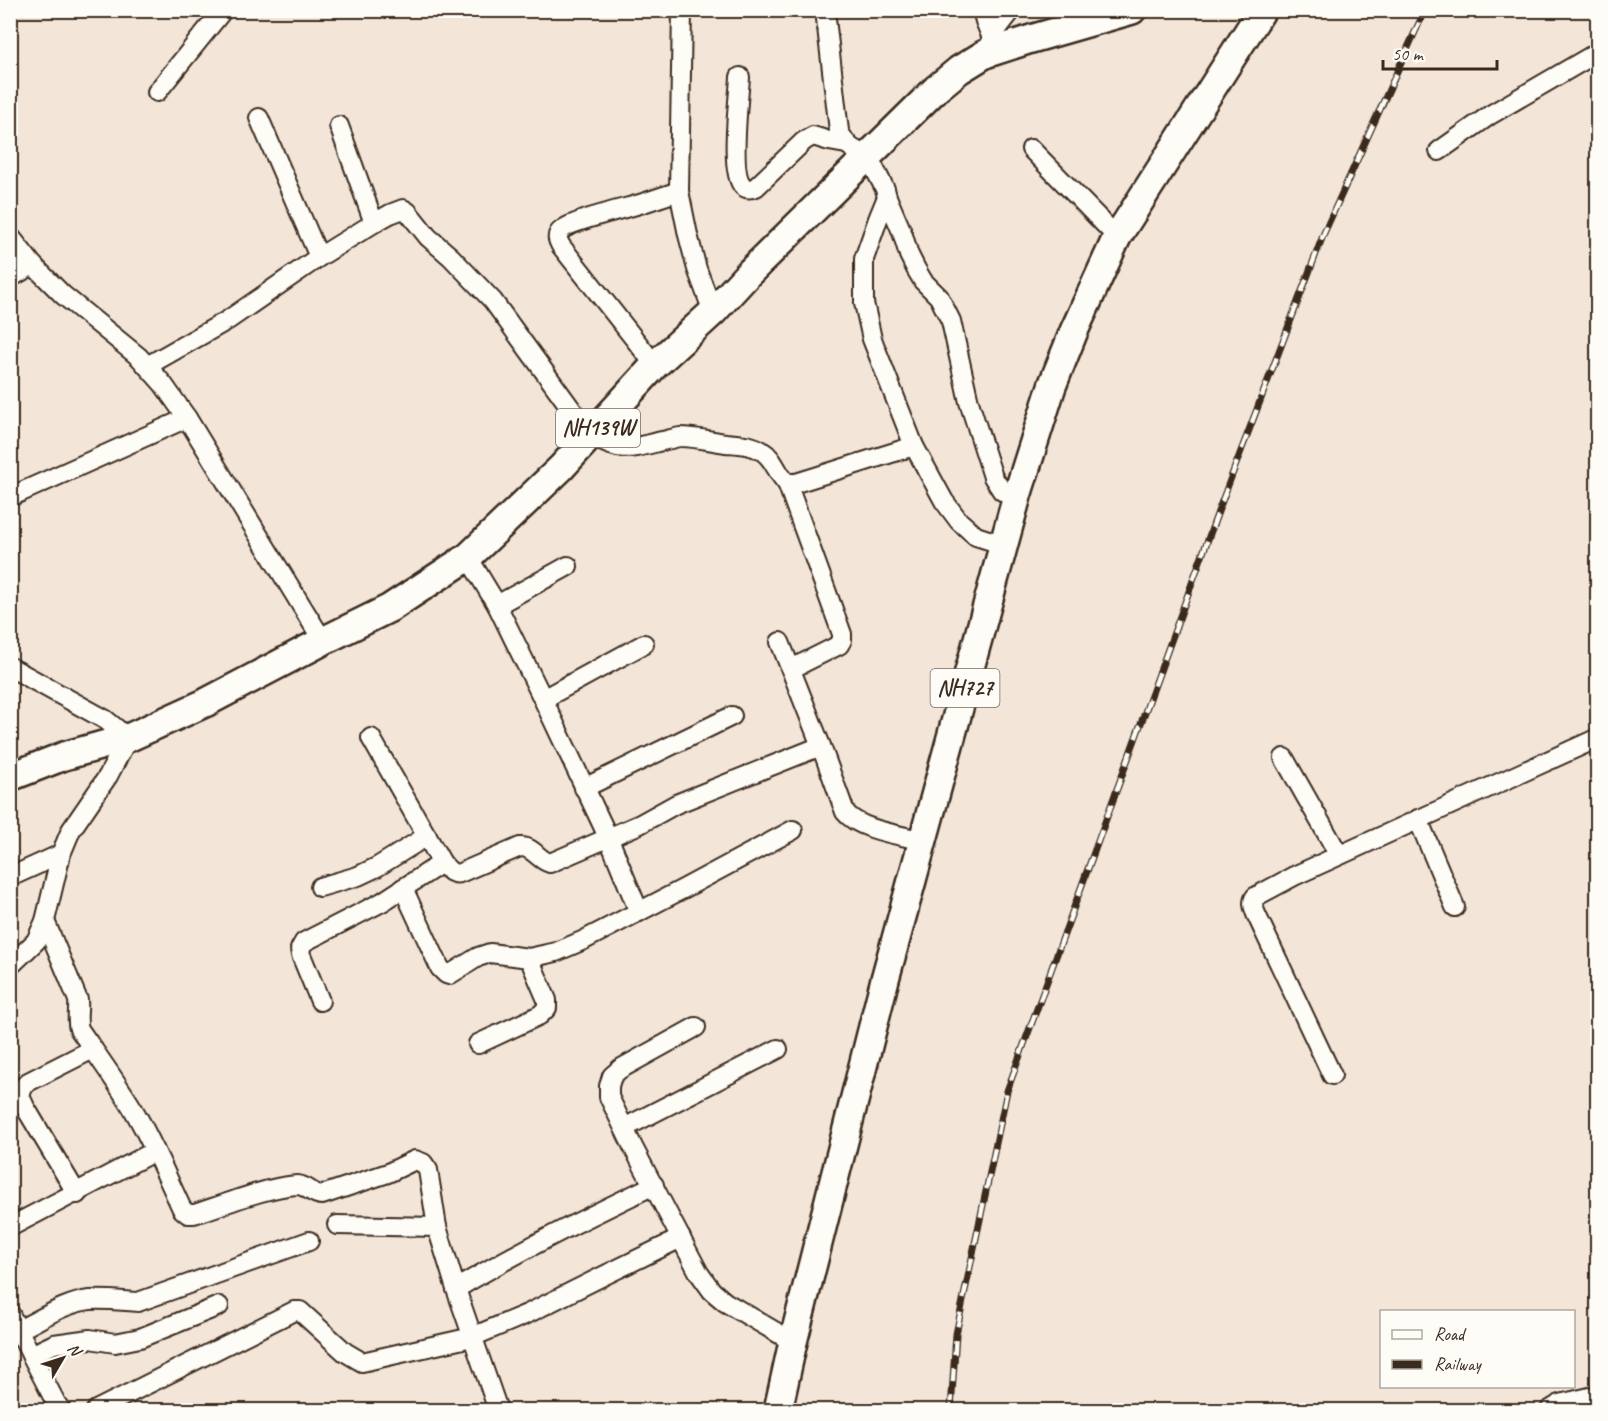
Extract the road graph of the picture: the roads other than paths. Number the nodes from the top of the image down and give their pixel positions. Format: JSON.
{"nodes":[{"id":1,"x":223,"y":10,"type":"edge"},
{"id":2,"x":681,"y":10,"type":"edge"},
{"id":3,"x":825,"y":10,"type":"edge"},
{"id":4,"x":982,"y":10,"type":"edge"},
{"id":5,"x":1012,"y":10,"type":"edge"},
{"id":6,"x":1132,"y":10,"type":"edge"},
{"id":7,"x":1262,"y":10,"type":"edge"},
{"id":8,"x":989,"y":46,"type":"junction"},
{"id":9,"x":1598,"y":52,"type":"edge"},
{"id":10,"x":740,"y":77,"type":"dead end"},
{"id":11,"x":157,"y":92,"type":"dead end"},
{"id":12,"x":259,"y":118,"type":"dead end"},
{"id":13,"x":339,"y":126,"type":"dead end"},
{"id":14,"x":1031,"y":149,"type":"dead end"},
{"id":15,"x":857,"y":150,"type":"junction"},
{"id":16,"x":1439,"y":151,"type":"dead end"},
{"id":17,"x":679,"y":191,"type":"junction"},
{"id":18,"x":887,"y":197,"type":"junction"},
{"id":19,"x":374,"y":223,"type":"junction"},
{"id":20,"x":10,"y":236,"type":"edge"},
{"id":21,"x":1117,"y":237,"type":"junction"},
{"id":22,"x":319,"y":257,"type":"junction"},
{"id":23,"x":33,"y":265,"type":"junction"},
{"id":24,"x":10,"y":278,"type":"edge"},
{"id":25,"x":713,"y":312,"type":"junction"},
{"id":26,"x":655,"y":365,"type":"junction"},
{"id":27,"x":147,"y":366,"type":"junction"},
{"id":28,"x":187,"y":418,"type":"junction"},
{"id":29,"x":591,"y":436,"type":"junction"},
{"id":30,"x":914,"y":446,"type":"junction"},
{"id":31,"x":787,"y":483,"type":"junction"},
{"id":32,"x":1017,"y":496,"type":"junction"},
{"id":33,"x":10,"y":497,"type":"edge"},
{"id":34,"x":1004,"y":545,"type":"junction"},
{"id":35,"x":468,"y":557,"type":"junction"},
{"id":36,"x":568,"y":566,"type":"dead end"},
{"id":37,"x":497,"y":605,"type":"junction"},
{"id":38,"x":323,"y":641,"type":"junction"},
{"id":39,"x":780,"y":642,"type":"dead end"},
{"id":40,"x":644,"y":644,"type":"dead end"},
{"id":41,"x":10,"y":667,"type":"edge"},
{"id":42,"x":791,"y":669,"type":"junction"},
{"id":43,"x":543,"y":699,"type":"junction"},
{"id":44,"x":732,"y":716,"type":"dead end"},
{"id":45,"x":128,"y":738,"type":"junction"},
{"id":46,"x":371,"y":738,"type":"dead end"},
{"id":47,"x":1598,"y":738,"type":"edge"},
{"id":48,"x":821,"y":746,"type":"junction"},
{"id":49,"x":1284,"y":758,"type":"dead end"},
{"id":50,"x":10,"y":777,"type":"edge"},
{"id":51,"x":584,"y":788,"type":"junction"},
{"id":52,"x":1418,"y":819,"type":"junction"},
{"id":53,"x":792,"y":830,"type":"dead end"},
{"id":54,"x":427,"y":836,"type":"junction"},
{"id":55,"x":609,"y":839,"type":"junction"},
{"id":56,"x":923,"y":841,"type":"junction"},
{"id":57,"x":61,"y":854,"type":"junction"},
{"id":58,"x":1339,"y":855,"type":"junction"},
{"id":59,"x":442,"y":863,"type":"junction"},
{"id":60,"x":10,"y":877,"type":"edge"},
{"id":61,"x":320,"y":887,"type":"dead end"},
{"id":62,"x":403,"y":888,"type":"junction"},
{"id":63,"x":1455,"y":908,"type":"dead end"},
{"id":64,"x":639,"y":912,"type":"junction"},
{"id":65,"x":45,"y":921,"type":"junction"},
{"id":66,"x":529,"y":958,"type":"junction"},
{"id":67,"x":10,"y":966,"type":"edge"},
{"id":68,"x":320,"y":1001,"type":"dead end"},
{"id":69,"x":696,"y":1027,"type":"dead end"},
{"id":70,"x":478,"y":1044,"type":"dead end"},
{"id":71,"x":93,"y":1049,"type":"junction"},
{"id":72,"x":778,"y":1049,"type":"dead end"},
{"id":73,"x":1332,"y":1076,"type":"dead end"},
{"id":74,"x":624,"y":1128,"type":"junction"},
{"id":75,"x":156,"y":1151,"type":"junction"},
{"id":76,"x":654,"y":1185,"type":"junction"},
{"id":77,"x":76,"y":1194,"type":"junction"},
{"id":78,"x":337,"y":1225,"type":"dead end"},
{"id":79,"x":10,"y":1227,"type":"edge"},
{"id":80,"x":436,"y":1227,"type":"junction"},
{"id":81,"x":681,"y":1238,"type":"junction"},
{"id":82,"x":309,"y":1241,"type":"dead end"},
{"id":83,"x":456,"y":1289,"type":"junction"},
{"id":84,"x":219,"y":1306,"type":"dead end"},
{"id":85,"x":13,"y":1326,"type":"edge"},
{"id":86,"x":472,"y":1337,"type":"junction"},
{"id":87,"x":793,"y":1342,"type":"junction"},
{"id":88,"x":31,"y":1355,"type":"junction"},
{"id":89,"x":1598,"y":1395,"type":"edge"},
{"id":90,"x":52,"y":1408,"type":"edge"},
{"id":91,"x":96,"y":1410,"type":"edge"},
{"id":92,"x":498,"y":1410,"type":"edge"},
{"id":93,"x":778,"y":1410,"type":"edge"},
{"id":94,"x":1550,"y":1410,"type":"edge"}],
"edges":[{"from":1,"to":11,"type":"street"},
{"from":2,"to":17,"type":"street"},
{"from":3,"to":15,"type":"street"},
{"from":4,"to":8,"type":"street"},
{"from":5,"to":8,"type":"street"},
{"from":6,"to":8,"type":"highway","number":"NH139W"},
{"from":7,"to":21,"type":"highway","number":"NH727"},
{"from":8,"to":15,"type":"highway","number":"NH139W"},
{"from":9,"to":16,"type":"street"},
{"from":10,"to":15,"type":"street"},
{"from":12,"to":22,"type":"street"},
{"from":13,"to":19,"type":"street"},
{"from":14,"to":21,"type":"street"},
{"from":15,"to":18,"type":"street"},
{"from":15,"to":25,"type":"highway","number":"NH139W"},
{"from":17,"to":25,"type":"street"},
{"from":17,"to":26,"type":"street"},
{"from":18,"to":30,"type":"street"},
{"from":18,"to":32,"type":"street"},
{"from":19,"to":22,"type":"street"},
{"from":19,"to":29,"type":"street"},
{"from":20,"to":23,"type":"street"},
{"from":21,"to":32,"type":"highway","number":"NH727"},
{"from":22,"to":27,"type":"street"},
{"from":23,"to":24,"type":"street"},
{"from":23,"to":27,"type":"street"},
{"from":25,"to":26,"type":"highway","number":"NH139W"},
{"from":26,"to":29,"type":"highway","number":"NH139W"},
{"from":27,"to":28,"type":"street"},
{"from":28,"to":33,"type":"street"},
{"from":28,"to":38,"type":"street"},
{"from":29,"to":31,"type":"street"},
{"from":29,"to":35,"type":"highway","number":"NH139W"},
{"from":30,"to":31,"type":"street"},
{"from":30,"to":34,"type":"street"},
{"from":31,"to":42,"type":"street"},
{"from":32,"to":34,"type":"highway","number":"NH727"},
{"from":34,"to":56,"type":"highway","number":"NH727"},
{"from":35,"to":37,"type":"street"},
{"from":35,"to":38,"type":"highway","number":"NH139W"},
{"from":36,"to":37,"type":"street"},
{"from":37,"to":43,"type":"street"},
{"from":38,"to":45,"type":"highway","number":"NH139W"},
{"from":39,"to":42,"type":"street"},
{"from":40,"to":43,"type":"street"},
{"from":41,"to":45,"type":"street"},
{"from":42,"to":48,"type":"street"},
{"from":43,"to":51,"type":"street"},
{"from":44,"to":51,"type":"street"},
{"from":45,"to":50,"type":"highway","number":"NH139W"},
{"from":45,"to":57,"type":"street"},
{"from":46,"to":54,"type":"street"},
{"from":47,"to":52,"type":"street"},
{"from":48,"to":55,"type":"street"},
{"from":48,"to":56,"type":"street"},
{"from":49,"to":58,"type":"street"},
{"from":51,"to":55,"type":"street"},
{"from":52,"to":58,"type":"street"},
{"from":52,"to":63,"type":"street"},
{"from":53,"to":64,"type":"street"},
{"from":54,"to":59,"type":"street"},
{"from":54,"to":61,"type":"street"},
{"from":55,"to":59,"type":"street"},
{"from":55,"to":64,"type":"street"},
{"from":56,"to":87,"type":"highway","number":"NH727"},
{"from":57,"to":60,"type":"street"},
{"from":57,"to":65,"type":"street"},
{"from":58,"to":73,"type":"street"},
{"from":59,"to":62,"type":"street"},
{"from":62,"to":66,"type":"street"},
{"from":62,"to":68,"type":"street"},
{"from":64,"to":66,"type":"street"},
{"from":65,"to":67,"type":"street"},
{"from":65,"to":71,"type":"street"},
{"from":66,"to":70,"type":"street"},
{"from":69,"to":74,"type":"street"},
{"from":71,"to":75,"type":"street"},
{"from":71,"to":77,"type":"street"},
{"from":72,"to":74,"type":"street"},
{"from":74,"to":76,"type":"street"},
{"from":75,"to":77,"type":"street"},
{"from":75,"to":80,"type":"street"},
{"from":76,"to":81,"type":"street"},
{"from":76,"to":83,"type":"street"},
{"from":77,"to":79,"type":"street"},
{"from":78,"to":80,"type":"street"},
{"from":80,"to":83,"type":"street"},
{"from":81,"to":86,"type":"street"},
{"from":81,"to":87,"type":"street"},
{"from":82,"to":85,"type":"street"},
{"from":83,"to":86,"type":"street"},
{"from":84,"to":88,"type":"street"},
{"from":85,"to":88,"type":"street"},
{"from":86,"to":91,"type":"street"},
{"from":86,"to":92,"type":"street"},
{"from":87,"to":93,"type":"highway","number":"NH727"},
{"from":88,"to":90,"type":"street"},
{"from":89,"to":94,"type":"street"}]}
